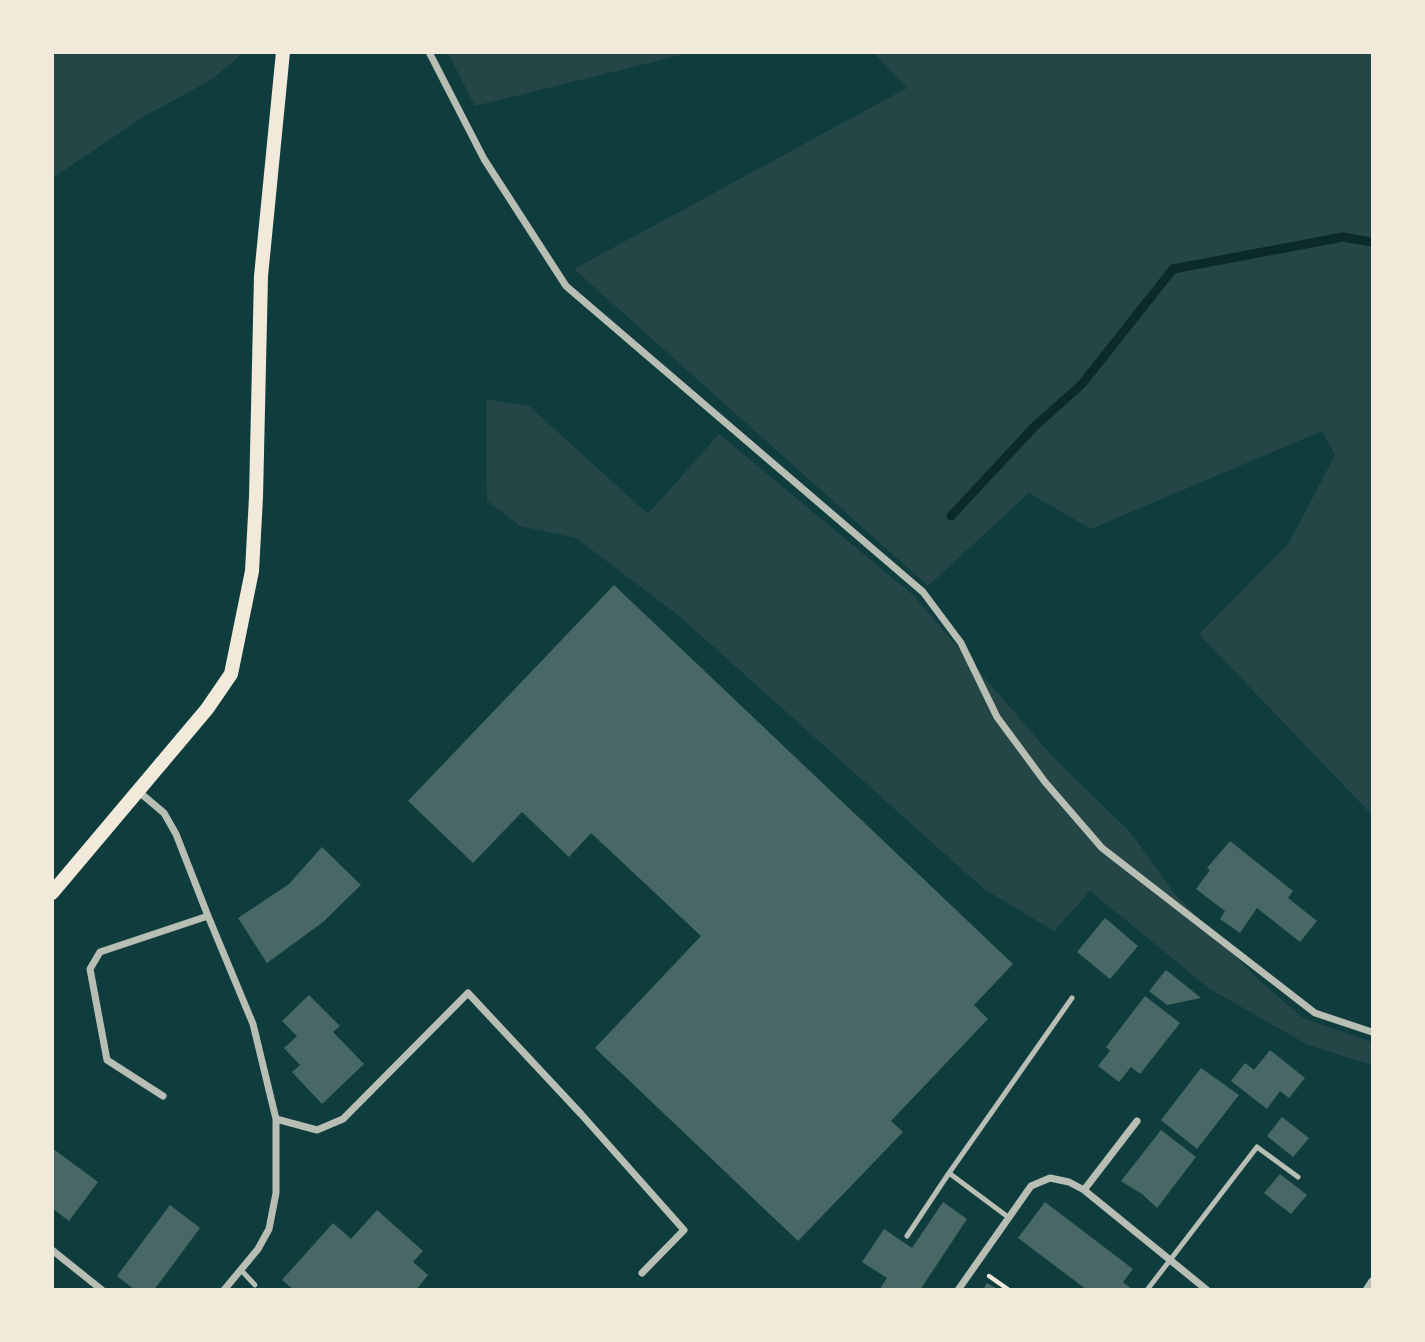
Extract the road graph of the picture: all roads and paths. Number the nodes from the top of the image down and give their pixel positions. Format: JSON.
{"nodes":[{"id":1,"x":282,"y":52,"type":"edge"},
{"id":2,"x":429,"y":52,"type":"edge"},
{"id":3,"x":138,"y":791,"type":"junction"},
{"id":4,"x":52,"y":893,"type":"edge"},
{"id":5,"x":208,"y":916,"type":"junction"},
{"id":6,"x":1072,"y":998,"type":"dead end"},
{"id":7,"x":1373,"y":1032,"type":"edge"},
{"id":8,"x":163,"y":1096,"type":"dead end"},
{"id":9,"x":276,"y":1119,"type":"junction"},
{"id":10,"x":1137,"y":1121,"type":"dead end"},
{"id":11,"x":949,"y":1173,"type":"junction"},
{"id":12,"x":1298,"y":1177,"type":"dead end"},
{"id":13,"x":1084,"y":1191,"type":"junction"},
{"id":14,"x":1008,"y":1217,"type":"junction"},
{"id":15,"x":907,"y":1236,"type":"dead end"},
{"id":16,"x":52,"y":1250,"type":"edge"},
{"id":17,"x":1170,"y":1260,"type":"junction"},
{"id":18,"x":241,"y":1270,"type":"junction"},
{"id":19,"x":642,"y":1273,"type":"dead end"},
{"id":20,"x":1373,"y":1281,"type":"edge"},
{"id":21,"x":255,"y":1285,"type":"dead end"},
{"id":22,"x":102,"y":1290,"type":"edge"},
{"id":23,"x":224,"y":1290,"type":"edge"},
{"id":24,"x":958,"y":1290,"type":"edge"},
{"id":25,"x":1147,"y":1290,"type":"edge"},
{"id":26,"x":1207,"y":1290,"type":"edge"},
{"id":27,"x":1366,"y":1290,"type":"edge"}],
"edges":[{"from":1,"to":3,"type":"main road"},
{"from":2,"to":7,"type":"street"},
{"from":3,"to":4,"type":"main road"},
{"from":3,"to":5,"type":"street"},
{"from":5,"to":8,"type":"street"},
{"from":5,"to":9,"type":"street"},
{"from":6,"to":11,"type":"lane"},
{"from":9,"to":18,"type":"street"},
{"from":9,"to":19,"type":"street"},
{"from":10,"to":13,"type":"street"},
{"from":11,"to":14,"type":"lane"},
{"from":11,"to":15,"type":"lane"},
{"from":12,"to":17,"type":"lane"},
{"from":13,"to":14,"type":"street"},
{"from":13,"to":17,"type":"street"},
{"from":14,"to":24,"type":"street"},
{"from":16,"to":22,"type":"street"},
{"from":17,"to":25,"type":"lane"},
{"from":17,"to":26,"type":"street"},
{"from":18,"to":21,"type":"lane"},
{"from":18,"to":23,"type":"street"},
{"from":20,"to":27,"type":"street"}]}
